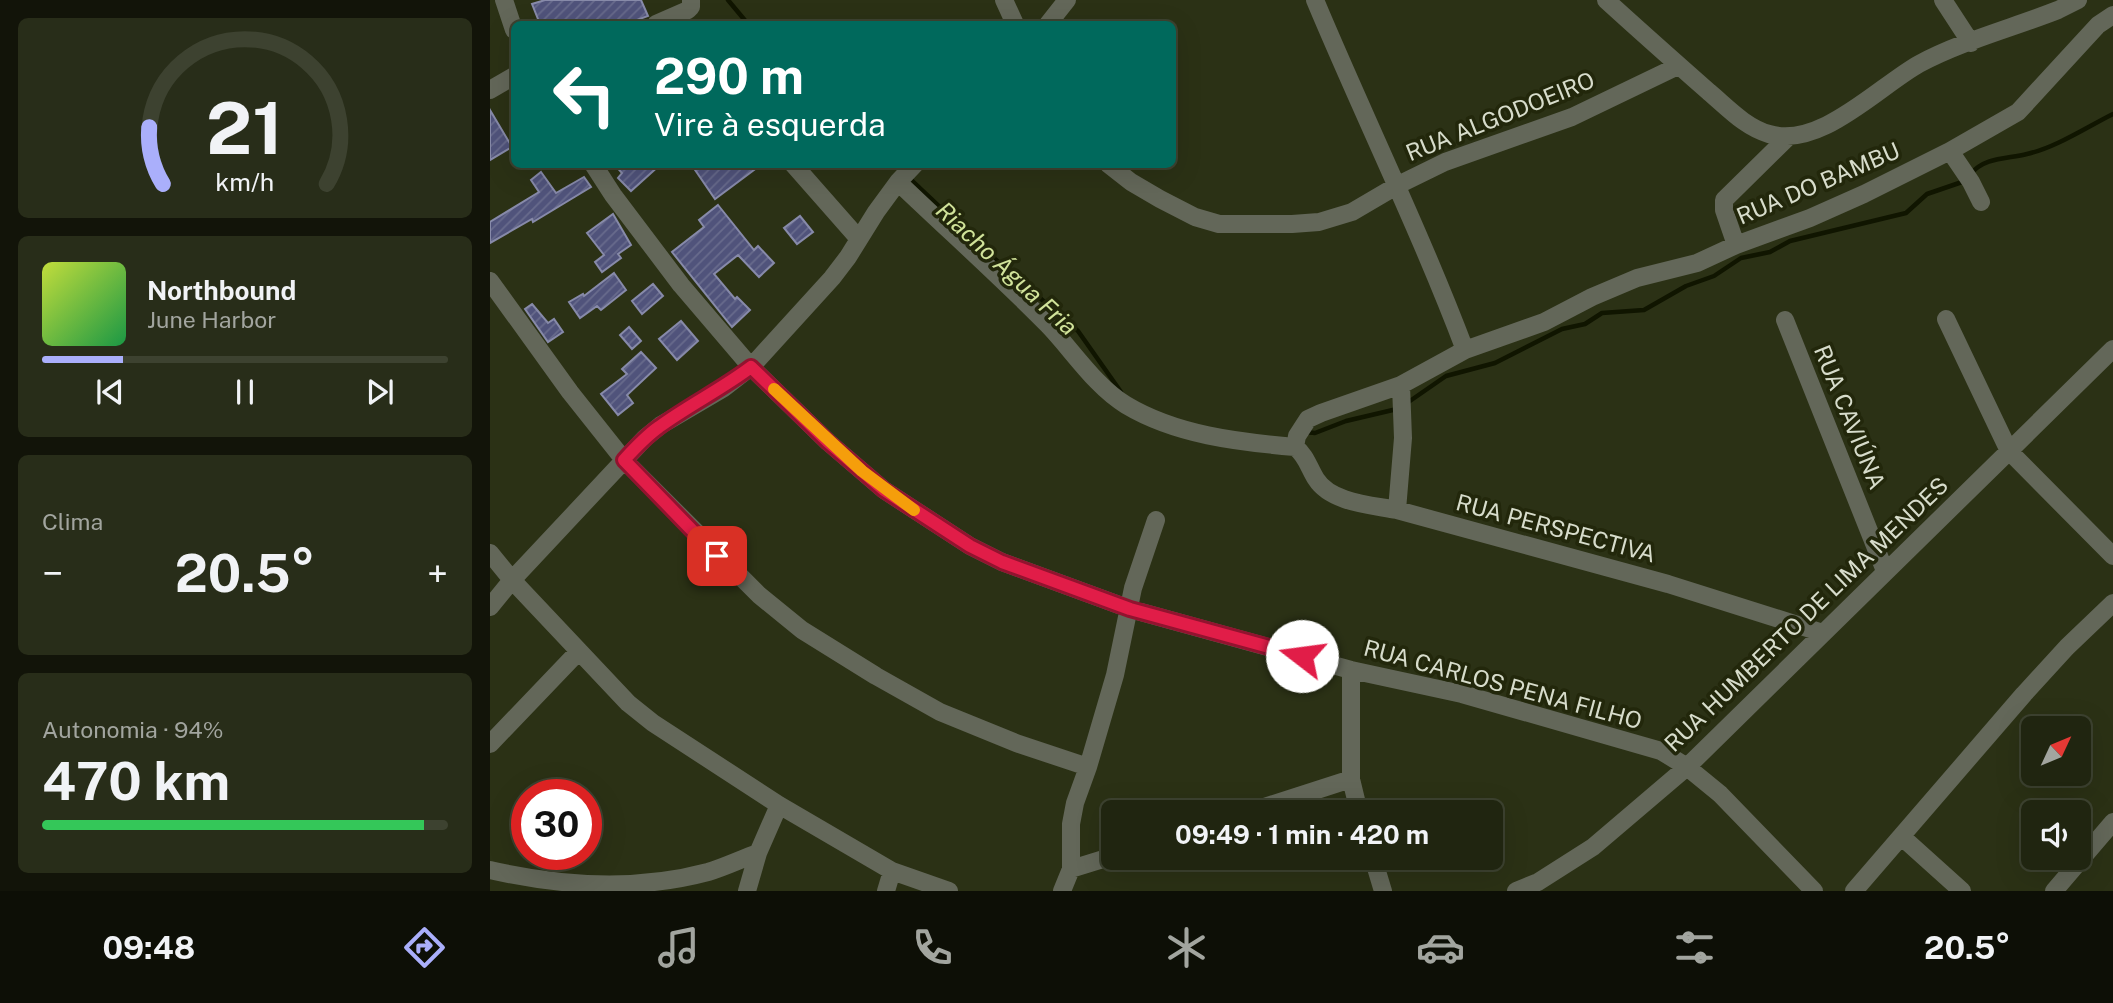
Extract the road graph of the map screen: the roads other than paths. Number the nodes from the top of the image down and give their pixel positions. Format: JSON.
{"nodes":[{"id":1,"x":504,"y":0,"type":"edge"},
{"id":2,"x":1003,"y":0,"type":"edge"},
{"id":3,"x":1067,"y":0,"type":"edge"},
{"id":4,"x":1315,"y":0,"type":"edge"},
{"id":5,"x":1606,"y":0,"type":"edge"},
{"id":6,"x":1943,"y":0,"type":"edge"},
{"id":7,"x":2078,"y":0,"type":"edge"},
{"id":8,"x":691,"y":1,"type":"edge"},
{"id":9,"x":2106,"y":20,"type":"edge"},
{"id":10,"x":511,"y":21,"type":"edge"},
{"id":11,"x":663,"y":21,"type":"edge"},
{"id":12,"x":1014,"y":21,"type":"edge"},
{"id":13,"x":1050,"y":21,"type":"edge"},
{"id":14,"x":1971,"y":43,"type":"junction"},
{"id":15,"x":1678,"y":66,"type":"junction"},
{"id":16,"x":511,"y":78,"type":"edge"},
{"id":17,"x":490,"y":90,"type":"edge"},
{"id":18,"x":1788,"y":137,"type":"junction"},
{"id":19,"x":1950,"y":152,"type":"junction"},
{"id":20,"x":596,"y":168,"type":"edge"},
{"id":21,"x":797,"y":168,"type":"edge"},
{"id":22,"x":911,"y":168,"type":"edge"},
{"id":23,"x":1113,"y":168,"type":"edge"},
{"id":24,"x":899,"y":181,"type":"junction"},
{"id":25,"x":1398,"y":185,"type":"junction"},
{"id":26,"x":1981,"y":202,"type":"dead end"},
{"id":27,"x":859,"y":239,"type":"junction"},
{"id":28,"x":1736,"y":245,"type":"junction"},
{"id":29,"x":490,"y":281,"type":"edge"},
{"id":30,"x":1945,"y":319,"type":"dead end"},
{"id":31,"x":1785,"y":320,"type":"dead end"},
{"id":32,"x":2113,"y":349,"type":"edge"},
{"id":33,"x":1465,"y":350,"type":"junction"},
{"id":34,"x":751,"y":367,"type":"junction"},
{"id":35,"x":1402,"y":388,"type":"junction"},
{"id":36,"x":1296,"y":441,"type":"junction"},
{"id":37,"x":2009,"y":451,"type":"junction"},
{"id":38,"x":624,"y":460,"type":"junction"},
{"id":39,"x":1397,"y":510,"type":"junction"},
{"id":40,"x":1156,"y":520,"type":"dead end"},
{"id":41,"x":490,"y":553,"type":"edge"},
{"id":42,"x":2113,"y":556,"type":"edge"},
{"id":43,"x":1885,"y":572,"type":"junction"},
{"id":44,"x":512,"y":580,"type":"junction"},
{"id":45,"x":2113,"y":603,"type":"edge"},
{"id":46,"x":490,"y":607,"type":"edge"},
{"id":47,"x":1130,"y":609,"type":"junction"},
{"id":48,"x":1823,"y":632,"type":"junction"},
{"id":49,"x":579,"y":652,"type":"junction"},
{"id":50,"x":1351,"y":670,"type":"junction"},
{"id":51,"x":490,"y":744,"type":"edge"},
{"id":52,"x":1687,"y":766,"type":"junction"},
{"id":53,"x":1088,"y":767,"type":"junction"},
{"id":54,"x":1351,"y":779,"type":"junction"},
{"id":55,"x":1286,"y":800,"type":"edge"},
{"id":56,"x":1356,"y":800,"type":"edge"},
{"id":57,"x":779,"y":805,"type":"junction"},
{"id":58,"x":2113,"y":822,"type":"edge"},
{"id":59,"x":1902,"y":837,"type":"junction"},
{"id":60,"x":758,"y":853,"type":"junction"},
{"id":61,"x":1101,"y":860,"type":"edge"},
{"id":62,"x":1070,"y":869,"type":"junction"},
{"id":63,"x":490,"y":870,"type":"edge"},
{"id":64,"x":1377,"y":870,"type":"edge"},
{"id":65,"x":892,"y":871,"type":"junction"},
{"id":66,"x":747,"y":891,"type":"edge"},
{"id":67,"x":886,"y":891,"type":"edge"},
{"id":68,"x":949,"y":891,"type":"edge"},
{"id":69,"x":1062,"y":891,"type":"edge"},
{"id":70,"x":1079,"y":891,"type":"edge"},
{"id":71,"x":1383,"y":891,"type":"edge"},
{"id":72,"x":1516,"y":891,"type":"edge"},
{"id":73,"x":1814,"y":891,"type":"edge"},
{"id":74,"x":1854,"y":891,"type":"edge"},
{"id":75,"x":1962,"y":891,"type":"edge"},
{"id":76,"x":2054,"y":891,"type":"edge"}],
"edges":[{"from":1,"to":10,"type":"street"},
{"from":2,"to":12,"type":"street"},
{"from":3,"to":13,"type":"street"},
{"from":4,"to":25,"type":"street"},
{"from":5,"to":15,"type":"street"},
{"from":6,"to":14,"type":"street"},
{"from":7,"to":9,"type":"street"},
{"from":7,"to":14,"type":"street"},
{"from":8,"to":11,"type":"street"},
{"from":9,"to":19,"type":"street","name":"RUA DO BAMBU"},
{"from":14,"to":18,"type":"street"},
{"from":15,"to":18,"type":"street"},
{"from":15,"to":25,"type":"street","name":"RUA ALGODOEIRO"},
{"from":16,"to":17,"type":"street"},
{"from":18,"to":28,"type":"street","name":"RUA DO BAMBU"},
{"from":19,"to":26,"type":"street"},
{"from":19,"to":28,"type":"street","name":"RUA DO BAMBU"},
{"from":20,"to":34,"type":"street","name":"RUA CARLOS PENA FILHO"},
{"from":21,"to":27,"type":"street"},
{"from":22,"to":24,"type":"street"},
{"from":23,"to":25,"type":"street","name":"RUA ALGODOEIRO"},
{"from":24,"to":27,"type":"street"},
{"from":24,"to":36,"type":"street"},
{"from":25,"to":33,"type":"street"},
{"from":27,"to":34,"type":"street"},
{"from":28,"to":33,"type":"street"},
{"from":29,"to":38,"type":"street"},
{"from":30,"to":37,"type":"street"},
{"from":31,"to":43,"type":"street","name":"RUA CAVIÚNA"},
{"from":32,"to":37,"type":"street","name":"RUA HUMBERTO DE LIMA MENDES"},
{"from":33,"to":35,"type":"street"},
{"from":34,"to":38,"type":"street"},
{"from":34,"to":47,"type":"street","name":"RUA CARLOS PENA FILHO"},
{"from":35,"to":36,"type":"street"},
{"from":35,"to":39,"type":"street"},
{"from":36,"to":39,"type":"street","name":"RUA PERSPECTIVA"},
{"from":37,"to":42,"type":"street"},
{"from":37,"to":43,"type":"street","name":"RUA HUMBERTO DE LIMA MENDES"},
{"from":38,"to":44,"type":"street"},
{"from":38,"to":53,"type":"street"},
{"from":39,"to":48,"type":"street","name":"RUA PERSPECTIVA"},
{"from":40,"to":47,"type":"street"},
{"from":41,"to":44,"type":"street"},
{"from":43,"to":48,"type":"street","name":"RUA HUMBERTO DE LIMA MENDES"},
{"from":44,"to":46,"type":"street"},
{"from":44,"to":49,"type":"street"},
{"from":45,"to":59,"type":"street"},
{"from":47,"to":50,"type":"street","name":"RUA CARLOS PENA FILHO"},
{"from":47,"to":53,"type":"street"},
{"from":48,"to":52,"type":"street","name":"RUA HUMBERTO DE LIMA MENDES"},
{"from":49,"to":51,"type":"street"},
{"from":49,"to":57,"type":"street"},
{"from":50,"to":52,"type":"street","name":"RUA CARLOS PENA FILHO"},
{"from":50,"to":54,"type":"street"},
{"from":52,"to":72,"type":"street","name":"RUA HUMBERTO DE LIMA MENDES"},
{"from":52,"to":73,"type":"street","name":"RUA CARLOS PENA FILHO"},
{"from":53,"to":62,"type":"street"},
{"from":54,"to":55,"type":"street"},
{"from":54,"to":56,"type":"street"},
{"from":57,"to":60,"type":"street"},
{"from":57,"to":65,"type":"street"},
{"from":58,"to":76,"type":"street"},
{"from":59,"to":74,"type":"street"},
{"from":59,"to":75,"type":"street"},
{"from":60,"to":63,"type":"street"},
{"from":60,"to":66,"type":"street"},
{"from":61,"to":62,"type":"street"},
{"from":62,"to":69,"type":"street"},
{"from":62,"to":70,"type":"street"},
{"from":64,"to":71,"type":"street"},
{"from":65,"to":67,"type":"street"},
{"from":65,"to":68,"type":"street"}]}
